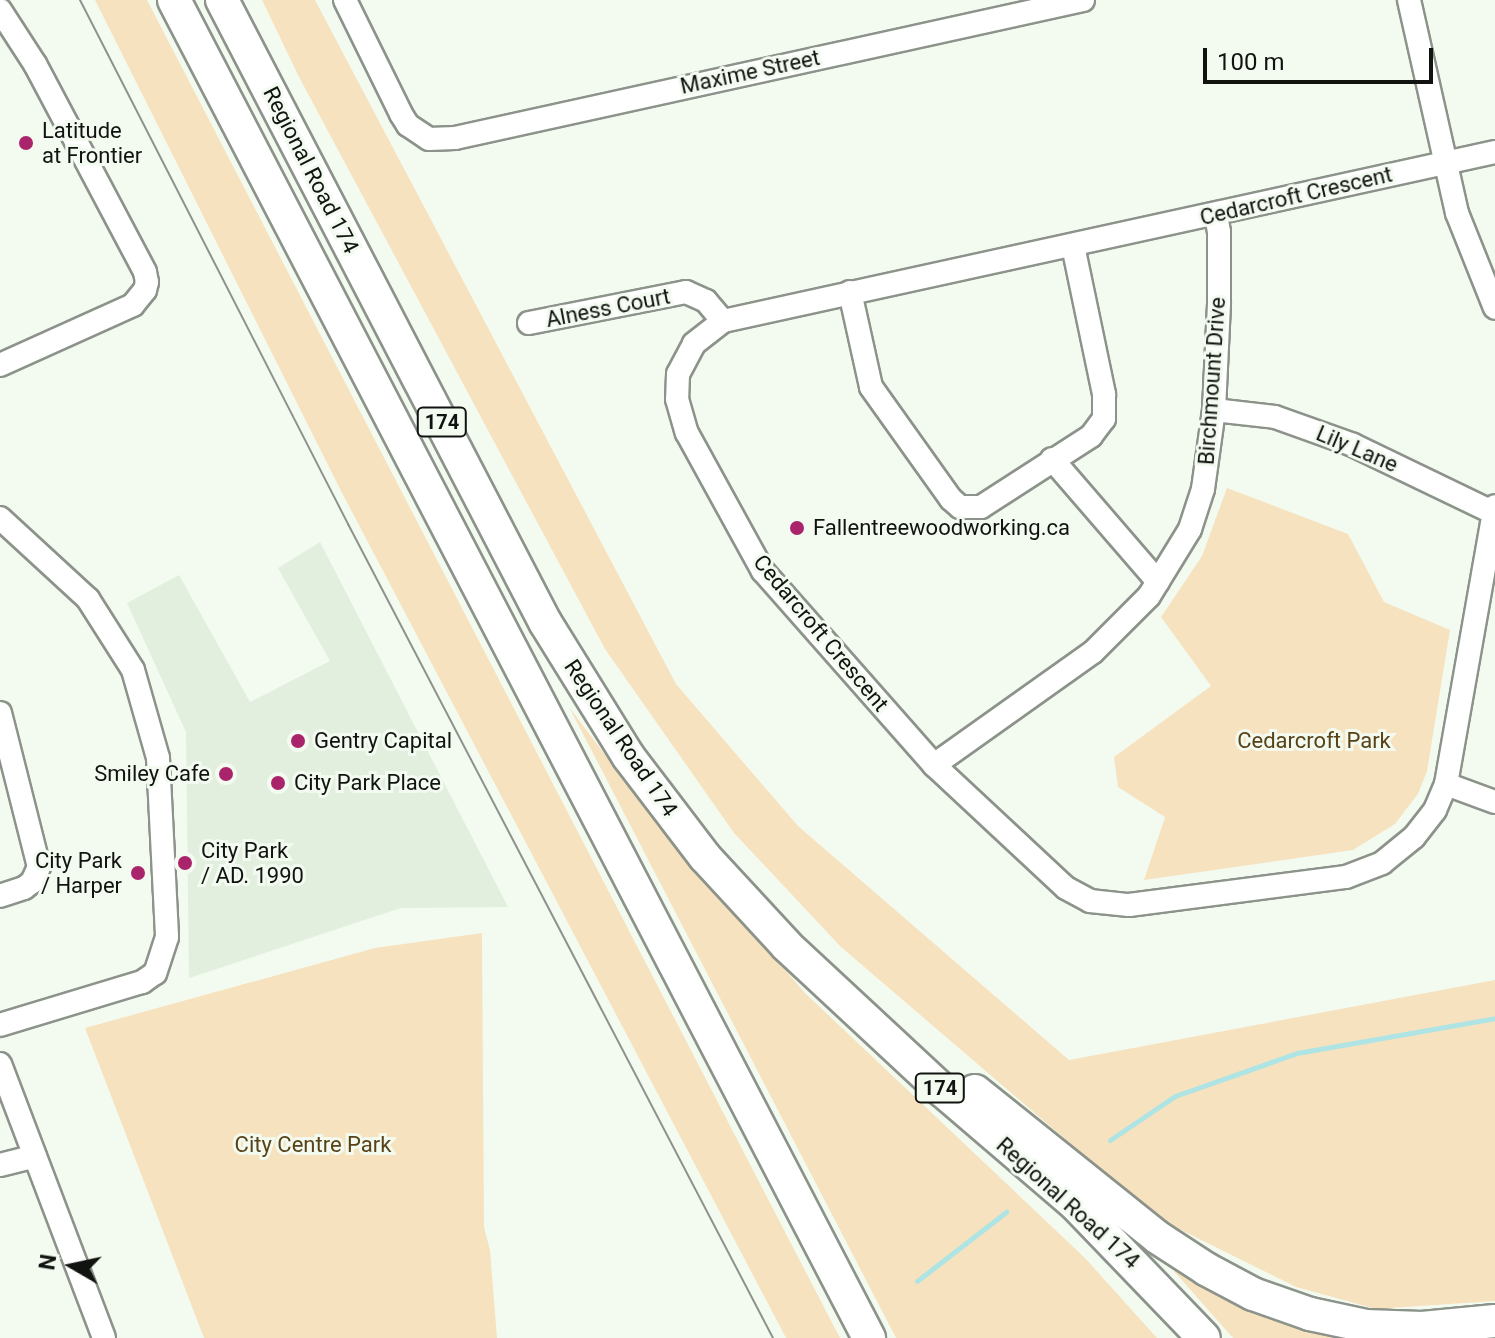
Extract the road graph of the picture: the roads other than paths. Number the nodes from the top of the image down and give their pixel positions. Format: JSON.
{"nodes":[{"id":1,"x":174,"y":0,"type":"edge"},
{"id":2,"x":222,"y":0,"type":"edge"},
{"id":3,"x":345,"y":0,"type":"edge"},
{"id":4,"x":1083,"y":0,"type":"edge"},
{"id":5,"x":1409,"y":0,"type":"edge"},
{"id":6,"x":0,"y":10,"type":"edge"},
{"id":7,"x":1495,"y":152,"type":"edge"},
{"id":8,"x":1445,"y":165,"type":"junction"},
{"id":9,"x":1216,"y":215,"type":"junction"},
{"id":10,"x":1073,"y":245,"type":"junction"},
{"id":11,"x":850,"y":292,"type":"junction"},
{"id":12,"x":1495,"y":308,"type":"edge"},
{"id":13,"x":723,"y":321,"type":"junction"},
{"id":14,"x":529,"y":323,"type":"dead end"},
{"id":15,"x":0,"y":365,"type":"edge"},
{"id":16,"x":1214,"y":410,"type":"junction"},
{"id":17,"x":1052,"y":459,"type":"junction"},
{"id":18,"x":1494,"y":509,"type":"edge"},
{"id":19,"x":0,"y":518,"type":"edge"},
{"id":20,"x":1491,"y":543,"type":"edge"},
{"id":21,"x":1158,"y":582,"type":"junction"},
{"id":22,"x":0,"y":713,"type":"edge"},
{"id":23,"x":934,"y":765,"type":"junction"},
{"id":24,"x":1446,"y":784,"type":"junction"},
{"id":25,"x":1495,"y":802,"type":"edge"},
{"id":26,"x":683,"y":830,"type":"junction"},
{"id":27,"x":0,"y":896,"type":"edge"},
{"id":28,"x":0,"y":1025,"type":"edge"},
{"id":29,"x":0,"y":1064,"type":"edge"},
{"id":30,"x":35,"y":1156,"type":"junction"},
{"id":31,"x":0,"y":1165,"type":"edge"},
{"id":32,"x":1495,"y":1321,"type":"edge"},
{"id":33,"x":104,"y":1338,"type":"edge"},
{"id":34,"x":869,"y":1338,"type":"edge"},
{"id":35,"x":1204,"y":1338,"type":"edge"}],
"edges":[{"from":1,"to":34,"type":"highway","name":"Regional Road 174","number":"174"},
{"from":2,"to":26,"type":"highway","name":"Regional Road 174","number":"174"},
{"from":3,"to":4,"type":"street","name":"Maxime Street"},
{"from":5,"to":8,"type":"street"},
{"from":6,"to":15,"type":"street"},
{"from":7,"to":8,"type":"street","name":"Cedarcroft Crescent"},
{"from":8,"to":9,"type":"street","name":"Cedarcroft Crescent"},
{"from":8,"to":12,"type":"street"},
{"from":9,"to":10,"type":"street","name":"Cedarcroft Crescent"},
{"from":9,"to":16,"type":"street","name":"Birchmount Drive"},
{"from":10,"to":11,"type":"street","name":"Cedarcroft Crescent"},
{"from":10,"to":17,"type":"street"},
{"from":11,"to":13,"type":"street","name":"Cedarcroft Crescent"},
{"from":11,"to":17,"type":"street"},
{"from":13,"to":14,"type":"street","name":"Alness Court"},
{"from":13,"to":23,"type":"street","name":"Cedarcroft Crescent"},
{"from":16,"to":18,"type":"street","name":"Lily Lane"},
{"from":16,"to":21,"type":"street","name":"Birchmount Drive"},
{"from":17,"to":21,"type":"street"},
{"from":18,"to":20,"type":"street","name":"Cedarcroft Crescent"},
{"from":19,"to":28,"type":"street"},
{"from":20,"to":24,"type":"street","name":"Cedarcroft Crescent"},
{"from":21,"to":23,"type":"street","name":"Birchmount Drive"},
{"from":22,"to":27,"type":"street"},
{"from":23,"to":24,"type":"street","name":"Cedarcroft Crescent"},
{"from":24,"to":25,"type":"street"},
{"from":26,"to":32,"type":"highway"},
{"from":26,"to":35,"type":"highway","name":"Regional Road 174","number":"174"},
{"from":29,"to":30,"type":"street"},
{"from":30,"to":31,"type":"street"},
{"from":30,"to":33,"type":"street"}]}
